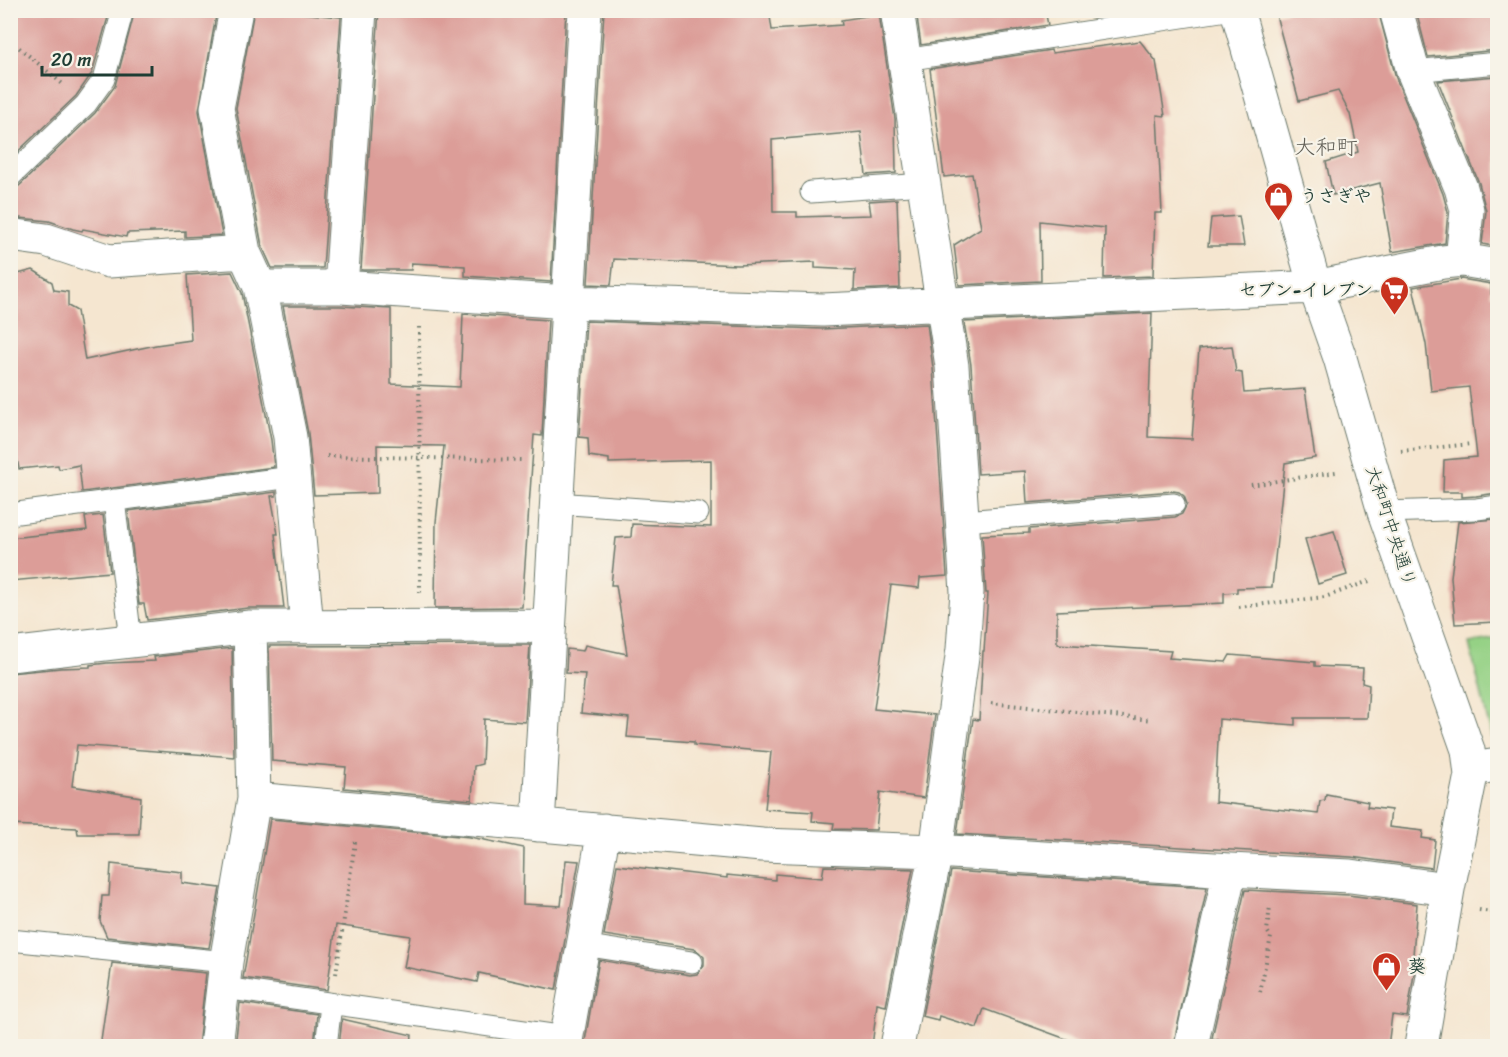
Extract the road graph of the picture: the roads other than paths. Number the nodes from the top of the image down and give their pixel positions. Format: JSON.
{"nodes":[{"id":1,"x":123,"y":10,"type":"edge"},
{"id":2,"x":236,"y":10,"type":"edge"},
{"id":3,"x":360,"y":10,"type":"edge"},
{"id":4,"x":585,"y":10,"type":"edge"},
{"id":5,"x":897,"y":10,"type":"edge"},
{"id":6,"x":1227,"y":10,"type":"edge"},
{"id":7,"x":1237,"y":10,"type":"edge"},
{"id":8,"x":1396,"y":10,"type":"edge"},
{"id":9,"x":905,"y":60,"type":"junction"},
{"id":10,"x":1497,"y":63,"type":"edge"},
{"id":11,"x":1413,"y":71,"type":"junction"},
{"id":12,"x":10,"y":177,"type":"edge"},
{"id":13,"x":924,"y":184,"type":"junction"},
{"id":14,"x":811,"y":192,"type":"dead end"},
{"id":15,"x":10,"y":235,"type":"edge"},
{"id":16,"x":244,"y":252,"type":"junction"},
{"id":17,"x":1462,"y":260,"type":"junction"},
{"id":18,"x":1497,"y":266,"type":"edge"},
{"id":19,"x":260,"y":287,"type":"junction"},
{"id":20,"x":340,"y":287,"type":"junction"},
{"id":21,"x":1315,"y":287,"type":"junction"},
{"id":22,"x":568,"y":302,"type":"junction"},
{"id":23,"x":942,"y":303,"type":"junction"},
{"id":24,"x":292,"y":466,"type":"junction"},
{"id":25,"x":114,"y":500,"type":"junction"},
{"id":26,"x":556,"y":503,"type":"junction"},
{"id":27,"x":1174,"y":504,"type":"dead end"},
{"id":28,"x":1497,"y":506,"type":"edge"},
{"id":29,"x":1384,"y":512,"type":"junction"},
{"id":30,"x":698,"y":513,"type":"dead end"},
{"id":31,"x":10,"y":514,"type":"edge"},
{"id":32,"x":964,"y":522,"type":"junction"},
{"id":33,"x":549,"y":626,"type":"junction"},
{"id":34,"x":250,"y":627,"type":"junction"},
{"id":35,"x":307,"y":627,"type":"junction"},
{"id":36,"x":131,"y":640,"type":"junction"},
{"id":37,"x":10,"y":655,"type":"edge"},
{"id":38,"x":1484,"y":767,"type":"edge"},
{"id":39,"x":254,"y":799,"type":"junction"},
{"id":40,"x":538,"y":825,"type":"junction"},
{"id":41,"x":604,"y":830,"type":"junction"},
{"id":42,"x":936,"y":851,"type":"junction"},
{"id":43,"x":1230,"y":870,"type":"junction"},
{"id":44,"x":1448,"y":889,"type":"junction"},
{"id":45,"x":10,"y":940,"type":"edge"},
{"id":46,"x":583,"y":945,"type":"junction"},
{"id":47,"x":692,"y":963,"type":"dead end"},
{"id":48,"x":225,"y":975,"type":"junction"},
{"id":49,"x":331,"y":1005,"type":"junction"},
{"id":50,"x":566,"y":1042,"type":"edge"},
{"id":51,"x":216,"y":1047,"type":"edge"},
{"id":52,"x":326,"y":1047,"type":"edge"},
{"id":53,"x":897,"y":1047,"type":"edge"},
{"id":54,"x":1191,"y":1047,"type":"edge"},
{"id":55,"x":1421,"y":1047,"type":"edge"}],
"edges":[{"from":1,"to":12,"type":"lane"},
{"from":2,"to":16,"type":"street"},
{"from":3,"to":20,"type":"street"},
{"from":4,"to":22,"type":"street"},
{"from":5,"to":9,"type":"street"},
{"from":6,"to":9,"type":"lane"},
{"from":7,"to":21,"type":"street","name":"大和町中央通り"},
{"from":8,"to":11,"type":"street"},
{"from":9,"to":13,"type":"street"},
{"from":10,"to":11,"type":"lane"},
{"from":11,"to":17,"type":"street"},
{"from":13,"to":14,"type":"lane"},
{"from":13,"to":23,"type":"street"},
{"from":15,"to":16,"type":"street"},
{"from":16,"to":19,"type":"street"},
{"from":17,"to":18,"type":"street"},
{"from":17,"to":21,"type":"street"},
{"from":19,"to":20,"type":"street"},
{"from":19,"to":24,"type":"street"},
{"from":20,"to":22,"type":"street"},
{"from":21,"to":23,"type":"street"},
{"from":21,"to":29,"type":"street","name":"大和町中央通り"},
{"from":22,"to":23,"type":"street"},
{"from":22,"to":26,"type":"street"},
{"from":23,"to":32,"type":"street"},
{"from":24,"to":25,"type":"lane"},
{"from":24,"to":35,"type":"street"},
{"from":25,"to":31,"type":"lane"},
{"from":25,"to":36,"type":"lane"},
{"from":26,"to":30,"type":"lane"},
{"from":26,"to":33,"type":"street"},
{"from":27,"to":32,"type":"lane"},
{"from":28,"to":29,"type":"lane"},
{"from":29,"to":38,"type":"street","name":"大和町中央通り"},
{"from":32,"to":42,"type":"street"},
{"from":33,"to":35,"type":"street"},
{"from":33,"to":40,"type":"street"},
{"from":34,"to":35,"type":"street"},
{"from":34,"to":36,"type":"street"},
{"from":34,"to":39,"type":"street"},
{"from":36,"to":37,"type":"street"},
{"from":38,"to":44,"type":"street","name":"大和町中央通り"},
{"from":39,"to":40,"type":"street"},
{"from":39,"to":48,"type":"street"},
{"from":40,"to":41,"type":"street"},
{"from":41,"to":42,"type":"street"},
{"from":41,"to":46,"type":"street"},
{"from":42,"to":43,"type":"street"},
{"from":42,"to":53,"type":"street"},
{"from":43,"to":44,"type":"street"},
{"from":43,"to":54,"type":"street"},
{"from":44,"to":55,"type":"street","name":"大和町中央通り"},
{"from":45,"to":48,"type":"lane"},
{"from":46,"to":47,"type":"lane"},
{"from":46,"to":50,"type":"street"},
{"from":48,"to":49,"type":"lane"},
{"from":48,"to":51,"type":"street"},
{"from":49,"to":50,"type":"lane"},
{"from":49,"to":52,"type":"lane"}]}
